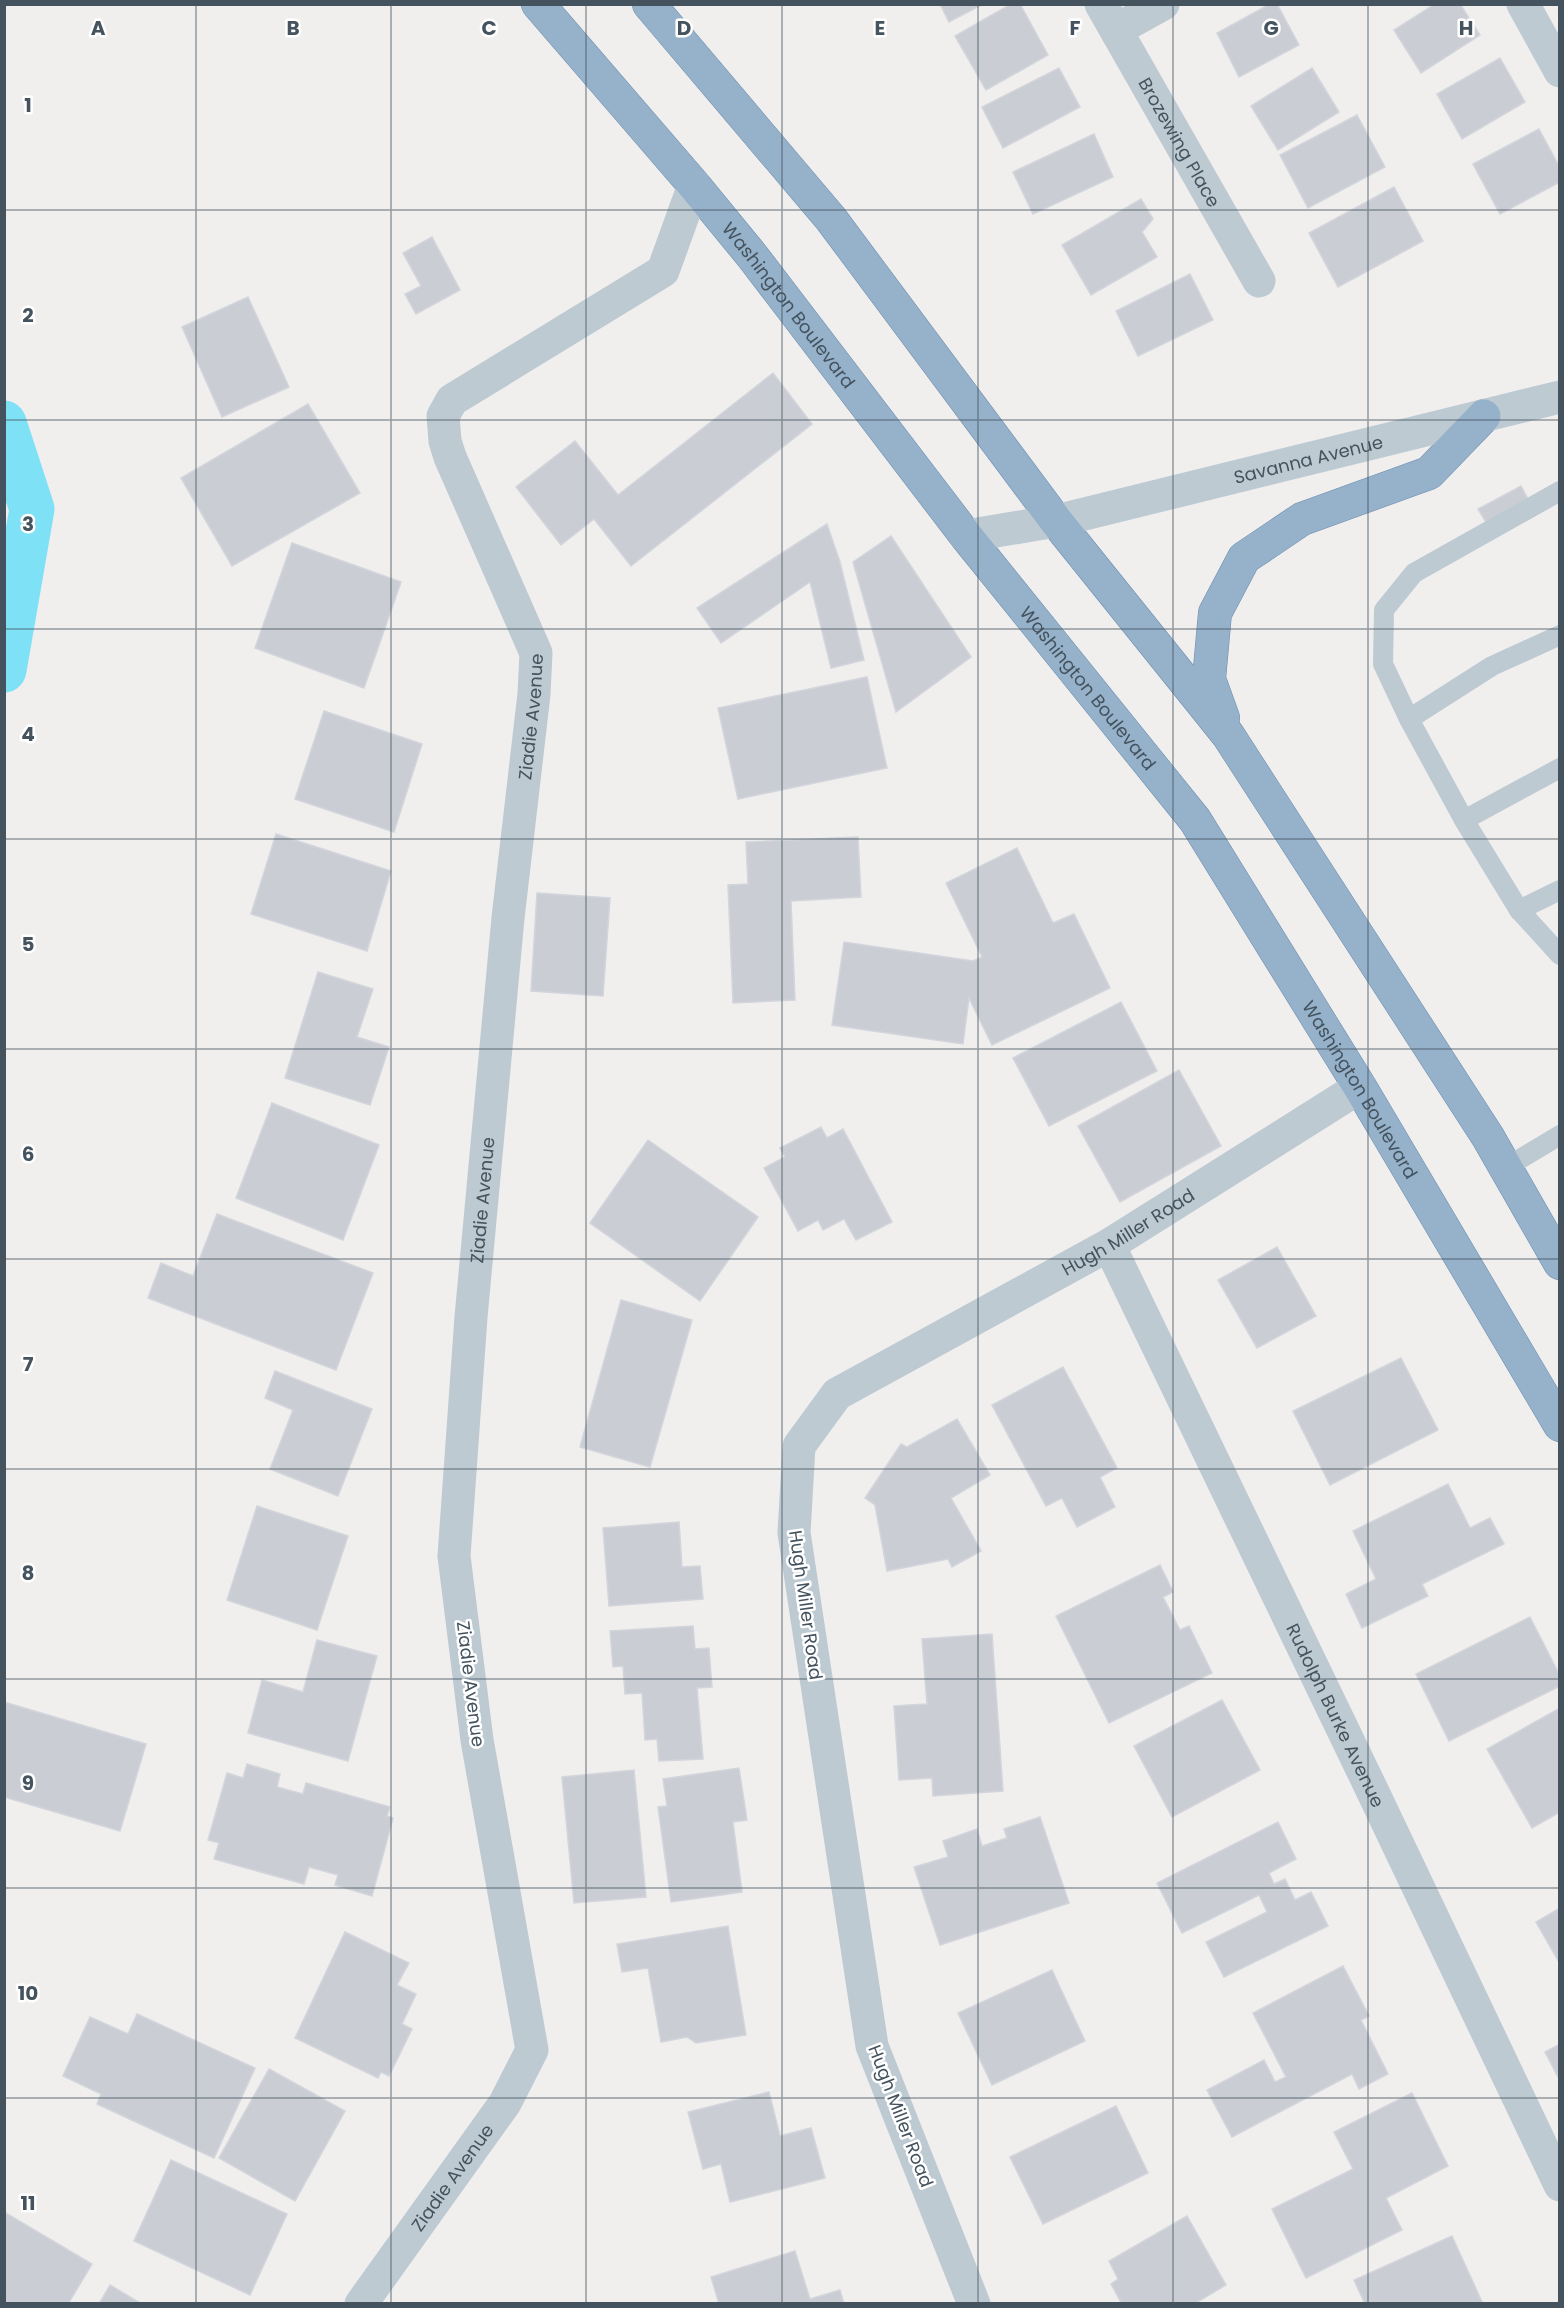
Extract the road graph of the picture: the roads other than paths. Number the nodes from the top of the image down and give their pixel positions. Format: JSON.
{"nodes":[{"id":1,"x":538,"y":4,"type":"edge"},
{"id":2,"x":649,"y":4,"type":"edge"},
{"id":3,"x":1163,"y":4,"type":"edge"},
{"id":4,"x":1523,"y":4,"type":"edge"},
{"id":5,"x":1108,"y":17,"type":"edge"},
{"id":6,"x":1560,"y":70,"type":"edge"},
{"id":7,"x":694,"y":185,"type":"junction"},
{"id":8,"x":1259,"y":281,"type":"dead end"},
{"id":9,"x":1560,"y":397,"type":"edge"},
{"id":10,"x":1484,"y":416,"type":"junction"},
{"id":11,"x":1560,"y":491,"type":"edge"},
{"id":12,"x":1056,"y":521,"type":"junction"},
{"id":13,"x":966,"y":536,"type":"junction"},
{"id":14,"x":1560,"y":635,"type":"edge"},
{"id":15,"x":1409,"y":718,"type":"junction"},
{"id":16,"x":1228,"y":735,"type":"junction"},
{"id":17,"x":1560,"y":768,"type":"edge"},
{"id":18,"x":1464,"y":820,"type":"junction"},
{"id":19,"x":1560,"y":890,"type":"edge"},
{"id":20,"x":1519,"y":910,"type":"junction"},
{"id":21,"x":1560,"y":956,"type":"edge"},
{"id":22,"x":1360,"y":1087,"type":"junction"},
{"id":23,"x":1560,"y":1135,"type":"edge"},
{"id":24,"x":1505,"y":1168,"type":"junction"},
{"id":25,"x":1109,"y":1245,"type":"junction"},
{"id":26,"x":1560,"y":1263,"type":"edge"},
{"id":27,"x":1560,"y":1425,"type":"edge"},
{"id":28,"x":1560,"y":2185,"type":"edge"},
{"id":29,"x":361,"y":2304,"type":"edge"},
{"id":30,"x":974,"y":2304,"type":"edge"}],
"edges":[{"from":1,"to":7,"type":"highway","name":"Washington Boulevard"},
{"from":2,"to":12,"type":"highway"},
{"from":3,"to":5,"type":"street"},
{"from":4,"to":6,"type":"street"},
{"from":5,"to":8,"type":"street","name":"Brozewing Place"},
{"from":7,"to":13,"type":"highway","name":"Washington Boulevard"},
{"from":7,"to":29,"type":"street","name":"Ziadie Avenue"},
{"from":9,"to":10,"type":"street","name":"Savanna Avenue"},
{"from":10,"to":12,"type":"street","name":"Savanna Avenue"},
{"from":10,"to":16,"type":"highway"},
{"from":11,"to":15,"type":"lane"},
{"from":12,"to":13,"type":"street","name":"Savanna Avenue"},
{"from":12,"to":16,"type":"highway"},
{"from":13,"to":22,"type":"highway","name":"Washington Boulevard"},
{"from":14,"to":15,"type":"lane"},
{"from":15,"to":18,"type":"lane"},
{"from":16,"to":24,"type":"highway"},
{"from":17,"to":18,"type":"lane"},
{"from":18,"to":20,"type":"lane"},
{"from":19,"to":20,"type":"lane"},
{"from":20,"to":21,"type":"lane"},
{"from":22,"to":25,"type":"street","name":"Hugh Miller Road"},
{"from":22,"to":27,"type":"highway","name":"Washington Boulevard"},
{"from":23,"to":24,"type":"lane"},
{"from":24,"to":26,"type":"highway"},
{"from":25,"to":28,"type":"street","name":"Rudolph Burke Avenue"},
{"from":25,"to":30,"type":"street","name":"Hugh Miller Road"}]}
